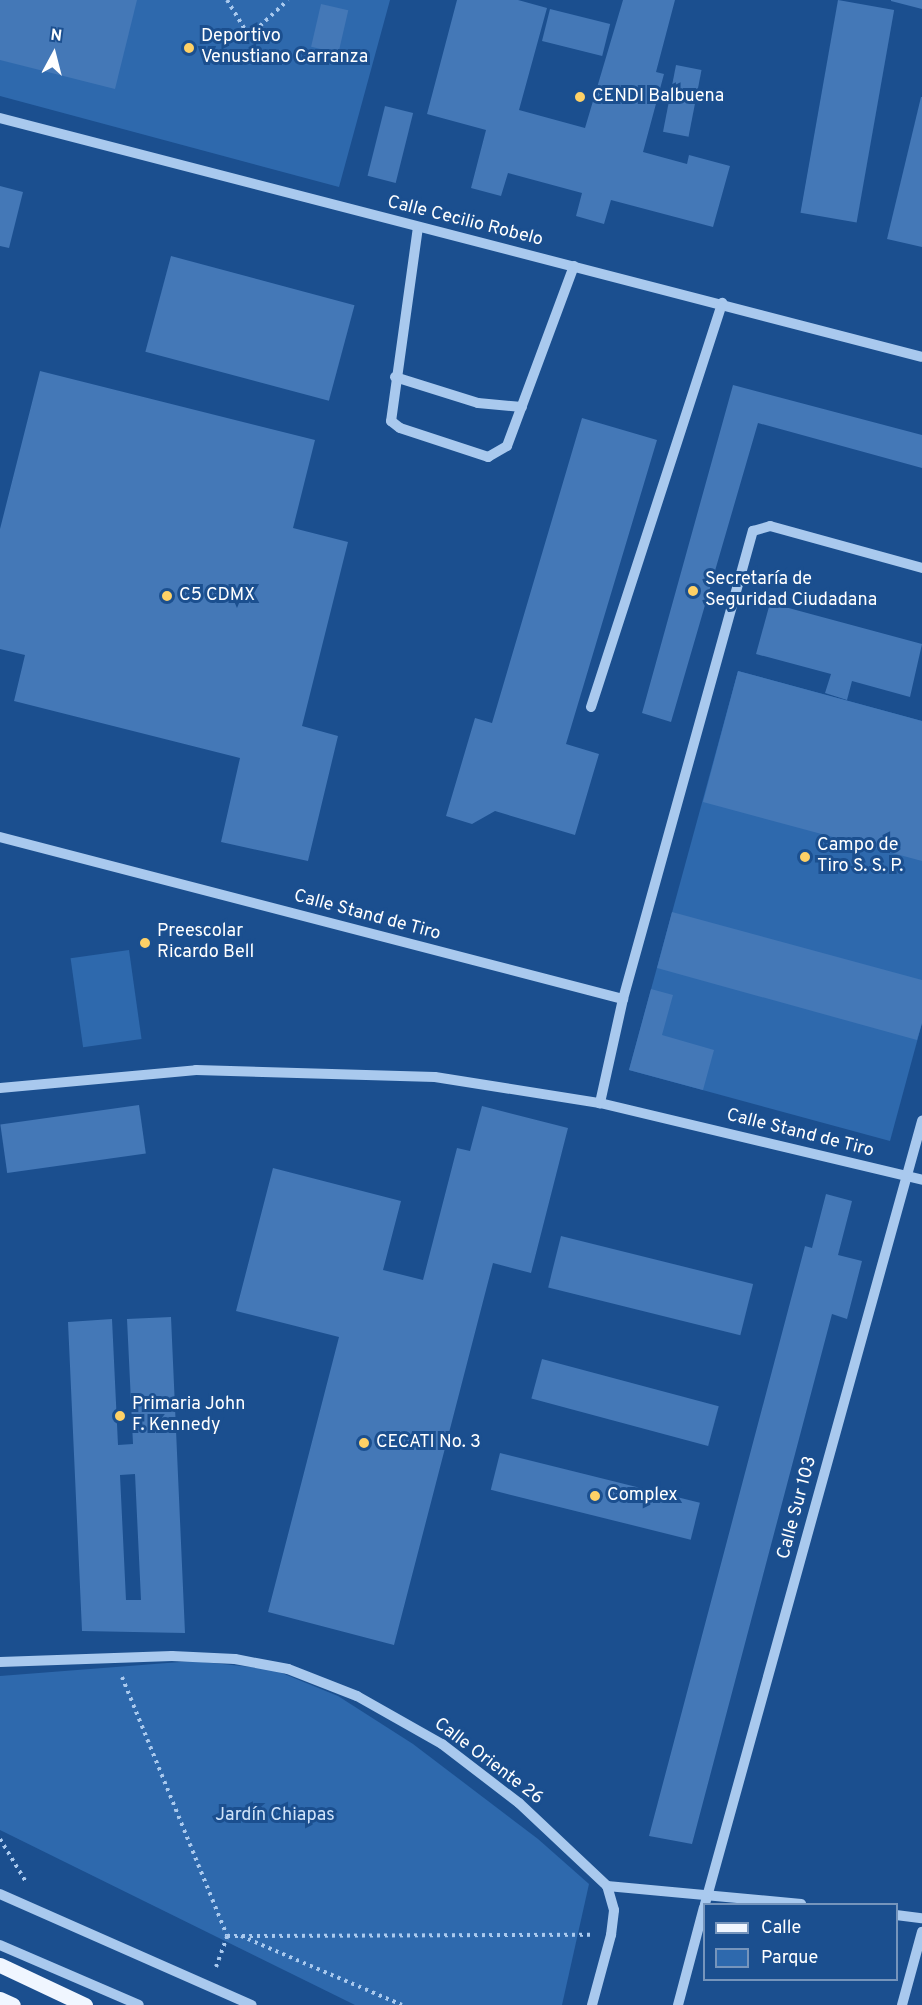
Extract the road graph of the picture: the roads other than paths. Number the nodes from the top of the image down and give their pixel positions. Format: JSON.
{"nodes":[{"id":1,"x":0,"y":118,"type":"edge"},
{"id":2,"x":418,"y":227,"type":"junction"},
{"id":3,"x":574,"y":266,"type":"junction"},
{"id":4,"x":722,"y":303,"type":"junction"},
{"id":5,"x":922,"y":357,"type":"edge"},
{"id":6,"x":395,"y":377,"type":"junction"},
{"id":7,"x":522,"y":407,"type":"junction"},
{"id":8,"x":922,"y":568,"type":"edge"},
{"id":9,"x":591,"y":707,"type":"dead end"},
{"id":10,"x":0,"y":837,"type":"edge"},
{"id":11,"x":623,"y":999,"type":"junction"},
{"id":12,"x":0,"y":1088,"type":"edge"},
{"id":13,"x":600,"y":1103,"type":"junction"},
{"id":14,"x":922,"y":1121,"type":"edge"},
{"id":15,"x":907,"y":1176,"type":"junction"},
{"id":16,"x":922,"y":1180,"type":"edge"},
{"id":17,"x":0,"y":1662,"type":"edge"},
{"id":18,"x":607,"y":1886,"type":"junction"},
{"id":19,"x":0,"y":1894,"type":"edge"},
{"id":20,"x":706,"y":1902,"type":"edge"},
{"id":21,"x":738,"y":1903,"type":"edge"},
{"id":22,"x":703,"y":1913,"type":"edge"},
{"id":23,"x":898,"y":1915,"type":"edge"},
{"id":24,"x":922,"y":1918,"type":"edge"},
{"id":25,"x":922,"y":1932,"type":"edge"},
{"id":26,"x":0,"y":1945,"type":"edge"},
{"id":27,"x":0,"y":1965,"type":"edge"},
{"id":28,"x":0,"y":1999,"type":"edge"},
{"id":29,"x":13,"y":2005,"type":"edge"},
{"id":30,"x":85,"y":2005,"type":"edge"},
{"id":31,"x":140,"y":2005,"type":"edge"},
{"id":32,"x":252,"y":2005,"type":"edge"},
{"id":33,"x":592,"y":2005,"type":"edge"},
{"id":34,"x":678,"y":2005,"type":"edge"},
{"id":35,"x":902,"y":2005,"type":"edge"}],
"edges":[{"from":1,"to":2,"type":"street","name":"Calle Cecilio Robelo"},
{"from":2,"to":3,"type":"street","name":"Calle Cecilio Robelo"},
{"from":2,"to":6,"type":"street"},
{"from":3,"to":4,"type":"street","name":"Calle Cecilio Robelo"},
{"from":3,"to":7,"type":"street"},
{"from":4,"to":5,"type":"street","name":"Calle Cecilio Robelo"},
{"from":4,"to":9,"type":"street"},
{"from":6,"to":7,"type":"street"},
{"from":6,"to":7,"type":"street"},
{"from":8,"to":11,"type":"street"},
{"from":10,"to":11,"type":"street","name":"Calle Stand de Tiro"},
{"from":11,"to":13,"type":"street"},
{"from":12,"to":13,"type":"street","name":"Calle Stand de Tiro"},
{"from":13,"to":15,"type":"street","name":"Calle Stand de Tiro"},
{"from":14,"to":15,"type":"street","name":"Calle Sur 103"},
{"from":15,"to":16,"type":"street","name":"Calle Stand de Tiro"},
{"from":15,"to":20,"type":"street","name":"Calle Sur 103"},
{"from":17,"to":18,"type":"street","name":"Calle Oriente 26"},
{"from":18,"to":20,"type":"street"},
{"from":18,"to":33,"type":"street"},
{"from":19,"to":32,"type":"street"},
{"from":20,"to":21,"type":"street"},
{"from":22,"to":34,"type":"street","name":"Calle Sur 103"},
{"from":23,"to":24,"type":"street"},
{"from":25,"to":35,"type":"street"},
{"from":26,"to":31,"type":"street"},
{"from":27,"to":30,"type":"main road"},
{"from":28,"to":29,"type":"main road"}]}
